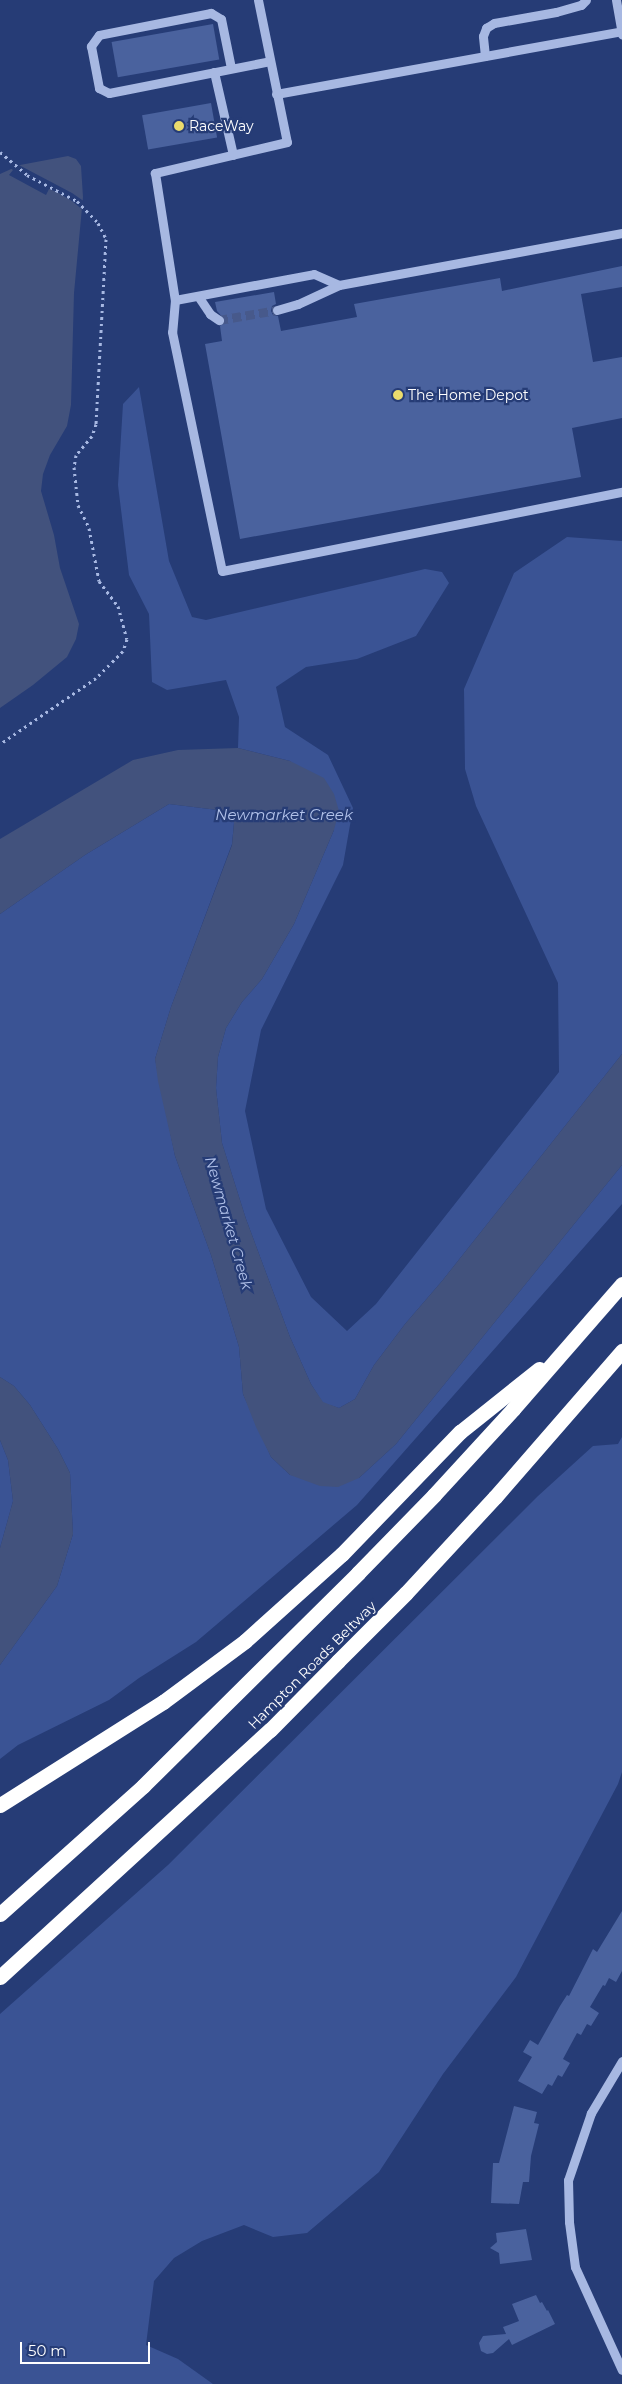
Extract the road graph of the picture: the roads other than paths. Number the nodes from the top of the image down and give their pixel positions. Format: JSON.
{"nodes":[{"id":1,"x":258,"y":0,"type":"edge"},
{"id":2,"x":586,"y":0,"type":"edge"},
{"id":3,"x":616,"y":0,"type":"edge"},
{"id":4,"x":622,"y":32,"type":"edge"},
{"id":5,"x":484,"y":56,"type":"junction"},
{"id":6,"x":270,"y":61,"type":"junction"},
{"id":7,"x":231,"y":68,"type":"junction"},
{"id":8,"x":214,"y":72,"type":"junction"},
{"id":9,"x":276,"y":94,"type":"junction"},
{"id":10,"x":233,"y":155,"type":"junction"},
{"id":11,"x":622,"y":234,"type":"edge"},
{"id":12,"x":339,"y":284,"type":"junction"},
{"id":13,"x":198,"y":296,"type":"junction"},
{"id":14,"x":175,"y":300,"type":"junction"},
{"id":15,"x":277,"y":310,"type":"tunnel mouth"},
{"id":16,"x":219,"y":320,"type":"dead end"},
{"id":17,"x":622,"y":492,"type":"edge"},
{"id":18,"x":622,"y":1284,"type":"edge"},
{"id":19,"x":573,"y":1341,"type":"junction"},
{"id":20,"x":622,"y":1351,"type":"edge"},
{"id":21,"x":0,"y":1805,"type":"edge"},
{"id":22,"x":0,"y":1914,"type":"edge"},
{"id":23,"x":0,"y":1977,"type":"edge"},
{"id":24,"x":622,"y":2061,"type":"edge"},
{"id":25,"x":622,"y":2370,"type":"edge"}],
"edges":[{"from":1,"to":6,"type":"street"},
{"from":2,"to":5,"type":"street"},
{"from":3,"to":4,"type":"street"},
{"from":4,"to":5,"type":"street"},
{"from":5,"to":9,"type":"street"},
{"from":6,"to":7,"type":"street"},
{"from":6,"to":9,"type":"street"},
{"from":7,"to":8,"type":"street"},
{"from":7,"to":8,"type":"street"},
{"from":8,"to":10,"type":"street"},
{"from":9,"to":10,"type":"street"},
{"from":10,"to":14,"type":"street"},
{"from":11,"to":12,"type":"street"},
{"from":12,"to":13,"type":"street"},
{"from":12,"to":15,"type":"street"},
{"from":13,"to":14,"type":"street"},
{"from":13,"to":16,"type":"street"},
{"from":14,"to":17,"type":"street"},
{"from":18,"to":19,"type":"highway"},
{"from":19,"to":21,"type":"highway"},
{"from":19,"to":22,"type":"highway"},
{"from":20,"to":23,"type":"highway","name":"Hampton Roads Beltway"},
{"from":24,"to":25,"type":"street"}]}
